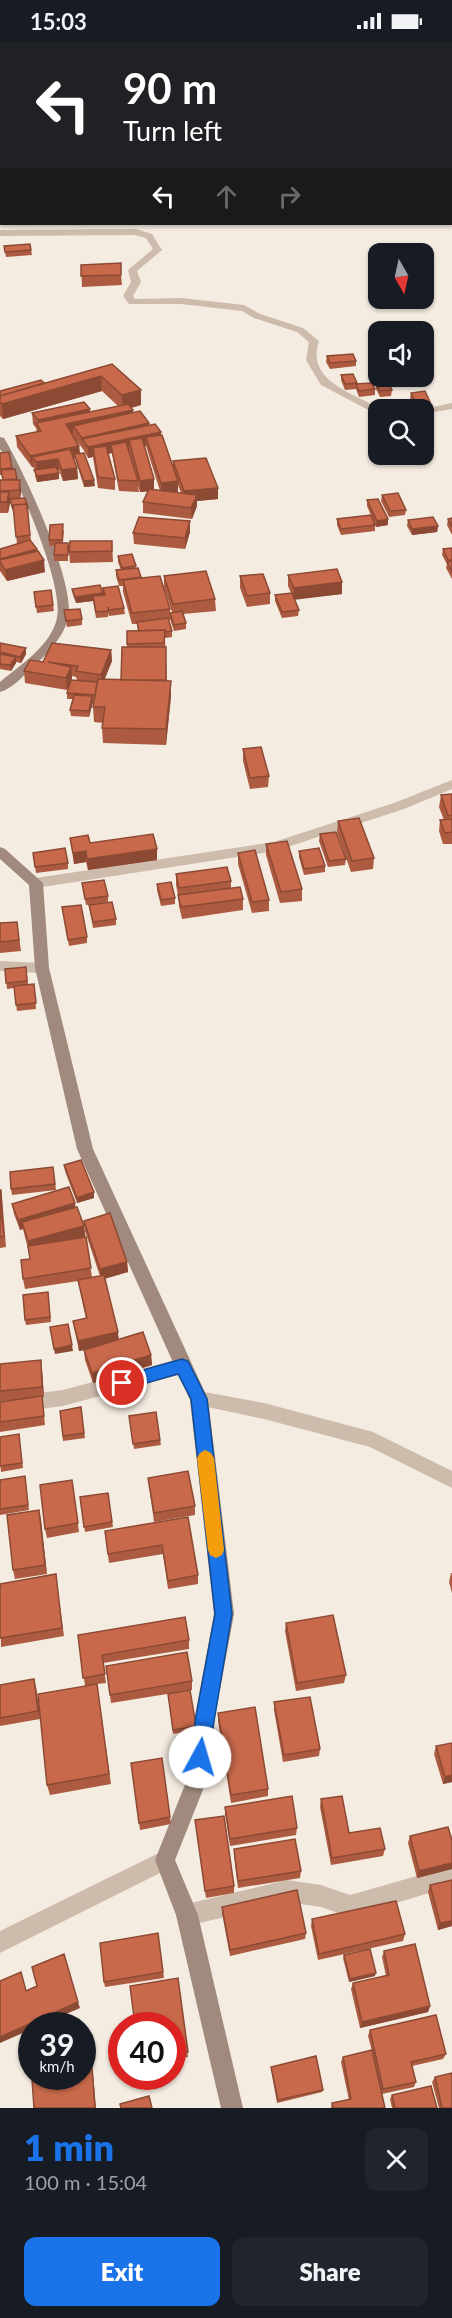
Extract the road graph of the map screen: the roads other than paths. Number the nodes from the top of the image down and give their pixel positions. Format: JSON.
{"nodes":[{"id":1,"x":0,"y":233,"type":"edge"},
{"id":2,"x":368,"y":406,"type":"edge"},
{"id":3,"x":452,"y":406,"type":"edge"},
{"id":4,"x":434,"y":409,"type":"edge"},
{"id":5,"x":0,"y":440,"type":"edge"},
{"id":6,"x":0,"y":688,"type":"edge"},
{"id":7,"x":452,"y":784,"type":"edge"},
{"id":8,"x":0,"y":852,"type":"edge"},
{"id":9,"x":36,"y":883,"type":"junction"},
{"id":10,"x":0,"y":966,"type":"edge"},
{"id":11,"x":42,"y":968,"type":"junction"},
{"id":12,"x":182,"y":1366,"type":"junction"},
{"id":13,"x":199,"y":1399,"type":"junction"},
{"id":14,"x":0,"y":1406,"type":"edge"},
{"id":15,"x":452,"y":1480,"type":"edge"},
{"id":16,"x":165,"y":1860,"type":"junction"},
{"id":17,"x":452,"y":1876,"type":"edge"},
{"id":18,"x":187,"y":1915,"type":"junction"},
{"id":19,"x":0,"y":1942,"type":"edge"},
{"id":20,"x":232,"y":2108,"type":"edge"}],
"edges":[{"from":1,"to":2,"type":"street"},
{"from":3,"to":4,"type":"street"},
{"from":5,"to":6,"type":"street"},
{"from":7,"to":9,"type":"street"},
{"from":8,"to":9,"type":"street"},
{"from":9,"to":11,"type":"street"},
{"from":10,"to":11,"type":"street"},
{"from":11,"to":12,"type":"street"},
{"from":12,"to":13,"type":"street"},
{"from":12,"to":14,"type":"street"},
{"from":13,"to":15,"type":"street"},
{"from":13,"to":16,"type":"street"},
{"from":16,"to":18,"type":"street"},
{"from":16,"to":19,"type":"street"},
{"from":17,"to":18,"type":"street"},
{"from":18,"to":20,"type":"street"}]}
